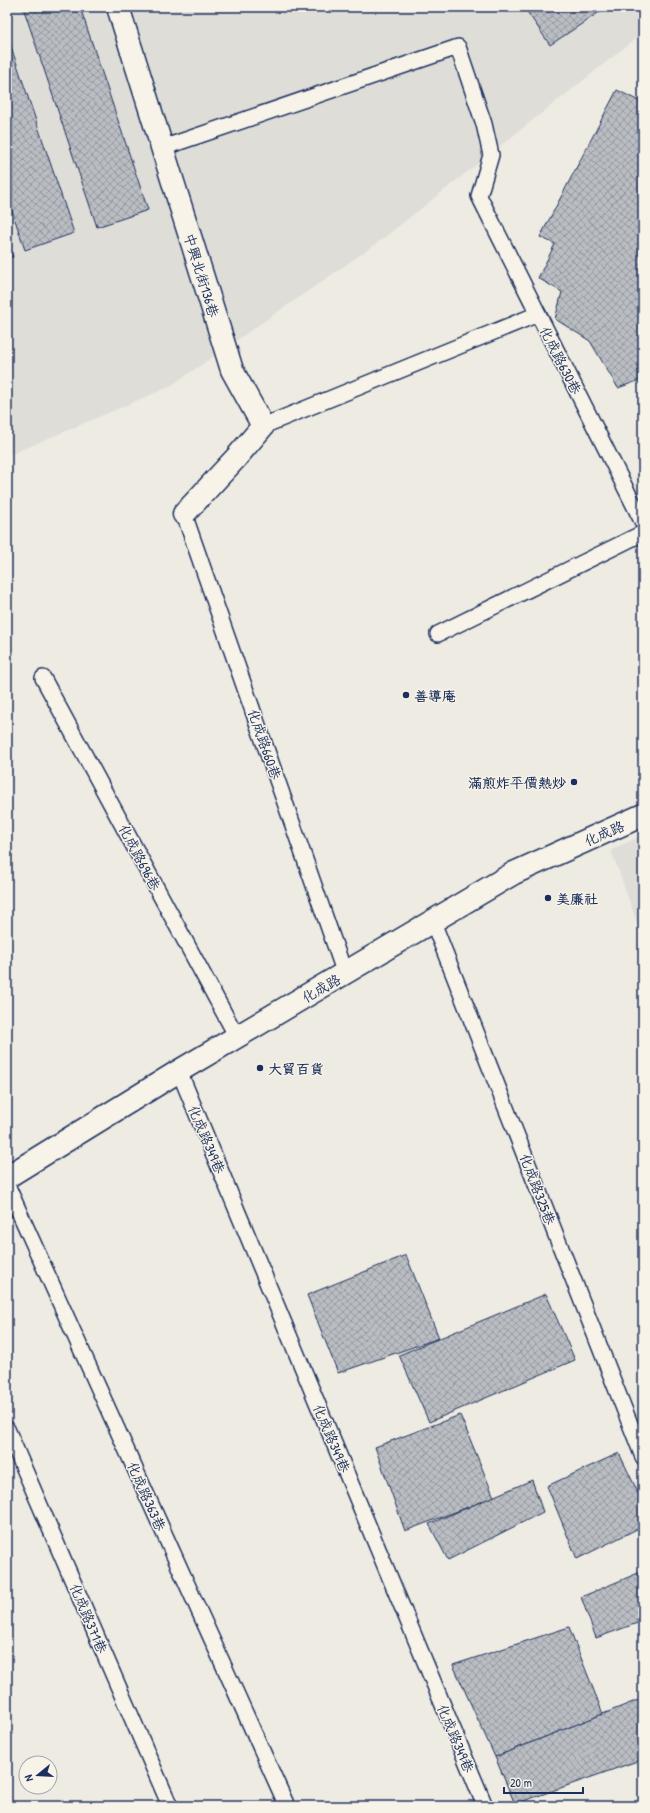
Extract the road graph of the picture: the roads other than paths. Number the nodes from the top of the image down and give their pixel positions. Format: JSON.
{"nodes":[{"id":1,"x":118,"y":7,"type":"edge"},
{"id":2,"x":162,"y":148,"type":"junction"},
{"id":3,"x":538,"y":314,"type":"junction"},
{"id":4,"x":263,"y":426,"type":"junction"},
{"id":5,"x":184,"y":514,"type":"joint"},
{"id":6,"x":643,"y":523,"type":"edge"},
{"id":7,"x":643,"y":532,"type":"edge"},
{"id":8,"x":438,"y":634,"type":"dead end"},
{"id":9,"x":43,"y":678,"type":"dead end"},
{"id":10,"x":643,"y":815,"type":"edge"},
{"id":11,"x":433,"y":922,"type":"junction"},
{"id":12,"x":346,"y":974,"type":"junction"},
{"id":13,"x":237,"y":1037,"type":"junction"},
{"id":14,"x":179,"y":1071,"type":"junction"},
{"id":15,"x":7,"y":1177,"type":"edge"},
{"id":16,"x":7,"y":1185,"type":"edge"},
{"id":17,"x":7,"y":1429,"type":"edge"},
{"id":18,"x":643,"y":1456,"type":"edge"},
{"id":19,"x":170,"y":1806,"type":"edge"},
{"id":20,"x":287,"y":1806,"type":"edge"},
{"id":21,"x":485,"y":1806,"type":"edge"}],
"edges":[{"from":1,"to":2,"type":"street","name":"中興北街136巷"},
{"from":2,"to":3,"type":"lane","name":"化成路630巷"},
{"from":2,"to":4,"type":"street","name":"中興北街136巷"},
{"from":3,"to":4,"type":"lane"},
{"from":3,"to":6,"type":"lane","name":"化成路630巷"},
{"from":4,"to":5,"type":"street"},
{"from":5,"to":12,"type":"lane","name":"化成路660巷"},
{"from":7,"to":8,"type":"lane"},
{"from":9,"to":13,"type":"lane","name":"化成路696巷"},
{"from":10,"to":11,"type":"street","name":"化成路"},
{"from":11,"to":12,"type":"street","name":"化成路"},
{"from":11,"to":18,"type":"lane","name":"化成路325巷"},
{"from":12,"to":13,"type":"street","name":"化成路"},
{"from":13,"to":14,"type":"street","name":"化成路"},
{"from":14,"to":15,"type":"street","name":"化成路"},
{"from":14,"to":21,"type":"lane","name":"化成路349巷"},
{"from":16,"to":20,"type":"lane","name":"化成路363巷"},
{"from":17,"to":19,"type":"lane","name":"化成路371巷"}]}
